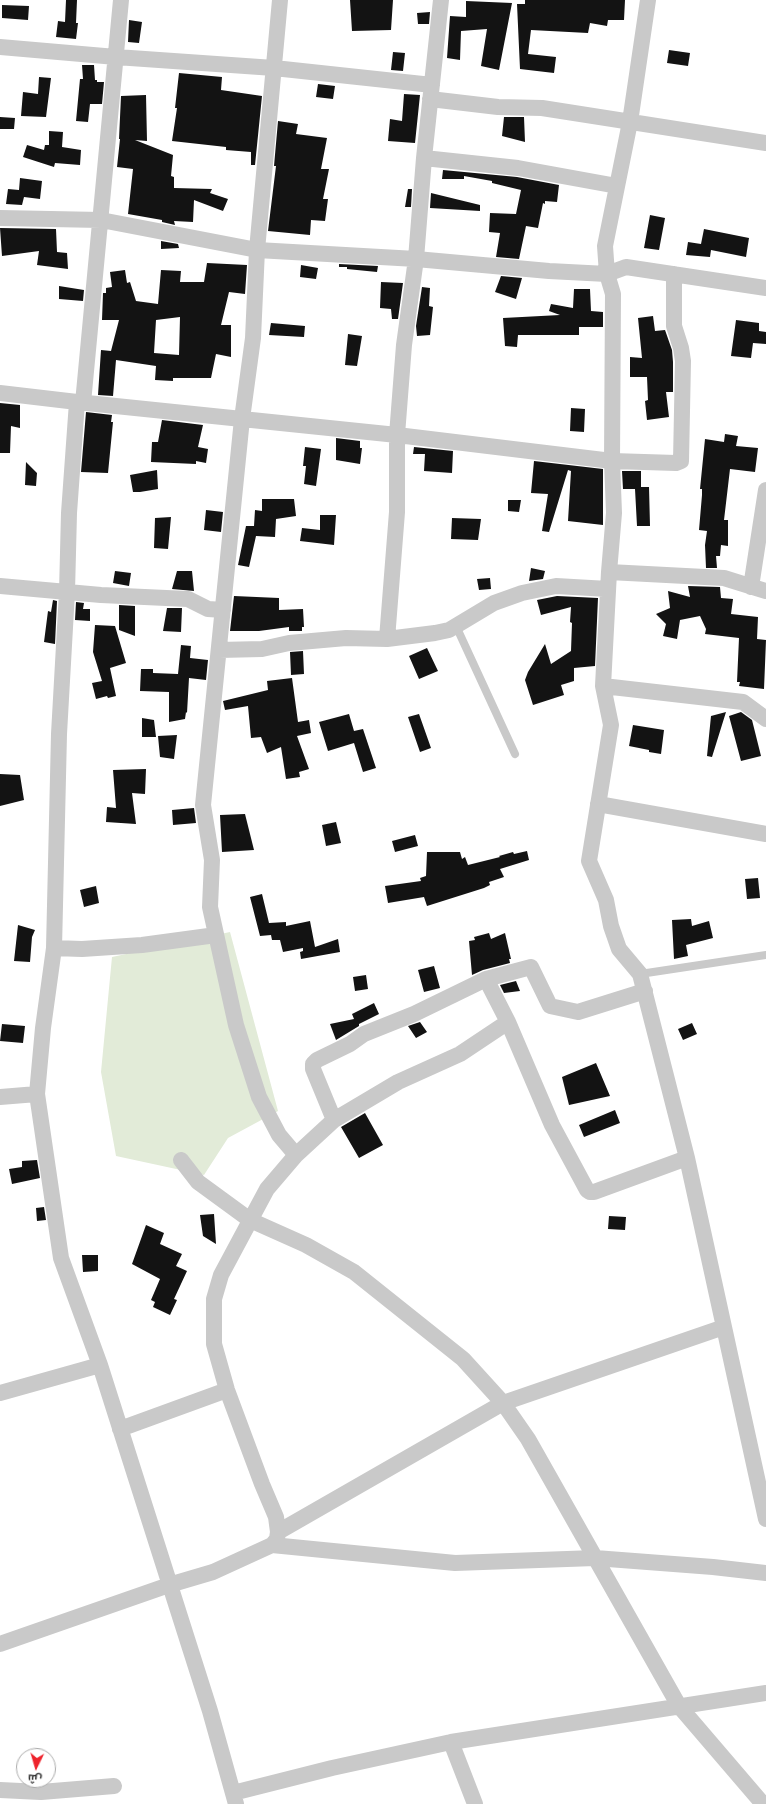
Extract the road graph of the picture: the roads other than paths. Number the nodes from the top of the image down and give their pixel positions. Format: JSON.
{"nodes":[{"id":1,"x":121,"y":0,"type":"edge"},
{"id":2,"x":280,"y":0,"type":"edge"},
{"id":3,"x":441,"y":0,"type":"edge"},
{"id":4,"x":648,"y":0,"type":"edge"},
{"id":5,"x":0,"y":47,"type":"edge"},
{"id":6,"x":116,"y":58,"type":"junction"},
{"id":7,"x":274,"y":68,"type":"junction"},
{"id":8,"x":431,"y":92,"type":"junction"},
{"id":9,"x":630,"y":122,"type":"junction"},
{"id":10,"x":766,"y":143,"type":"edge"},
{"id":11,"x":424,"y":158,"type":"junction"},
{"id":12,"x":618,"y":186,"type":"junction"},
{"id":13,"x":0,"y":218,"type":"edge"},
{"id":14,"x":101,"y":220,"type":"junction"},
{"id":15,"x":257,"y":250,"type":"junction"},
{"id":16,"x":416,"y":259,"type":"junction"},
{"id":17,"x":607,"y":274,"type":"junction"},
{"id":18,"x":674,"y":274,"type":"junction"},
{"id":19,"x":766,"y":288,"type":"edge"},
{"id":20,"x":0,"y":392,"type":"edge"},
{"id":21,"x":80,"y":403,"type":"junction"},
{"id":22,"x":242,"y":419,"type":"junction"},
{"id":23,"x":397,"y":435,"type":"junction"},
{"id":24,"x":612,"y":461,"type":"junction"},
{"id":25,"x":766,"y":490,"type":"edge"},
{"id":26,"x":608,"y":572,"type":"junction"},
{"id":27,"x":0,"y":586,"type":"edge"},
{"id":28,"x":608,"y":589,"type":"junction"},
{"id":29,"x":758,"y":589,"type":"edge"},
{"id":30,"x":67,"y":592,"type":"junction"},
{"id":31,"x":223,"y":610,"type":"junction"},
{"id":32,"x":456,"y":626,"type":"junction"},
{"id":33,"x":387,"y":639,"type":"junction"},
{"id":34,"x":219,"y":650,"type":"junction"},
{"id":35,"x":603,"y":686,"type":"junction"},
{"id":36,"x":766,"y":719,"type":"edge"},
{"id":37,"x":515,"y":754,"type":"dead end"},
{"id":38,"x":598,"y":804,"type":"junction"},
{"id":39,"x":766,"y":834,"type":"edge"},
{"id":40,"x":216,"y":935,"type":"junction"},
{"id":41,"x":54,"y":948,"type":"junction"},
{"id":42,"x":766,"y":955,"type":"edge"},
{"id":43,"x":640,"y":974,"type":"junction"},
{"id":44,"x":486,"y":979,"type":"junction"},
{"id":45,"x":645,"y":991,"type":"junction"},
{"id":46,"x":508,"y":1022,"type":"junction"},
{"id":47,"x":37,"y":1094,"type":"junction"},
{"id":48,"x":0,"y":1097,"type":"edge"},
{"id":49,"x":334,"y":1120,"type":"junction"},
{"id":50,"x":296,"y":1155,"type":"junction"},
{"id":51,"x":687,"y":1158,"type":"junction"},
{"id":52,"x":181,"y":1160,"type":"dead end"},
{"id":53,"x":250,"y":1220,"type":"junction"},
{"id":54,"x":724,"y":1327,"type":"junction"},
{"id":55,"x":100,"y":1365,"type":"junction"},
{"id":56,"x":227,"y":1390,"type":"junction"},
{"id":57,"x":0,"y":1394,"type":"edge"},
{"id":58,"x":503,"y":1403,"type":"junction"},
{"id":59,"x":120,"y":1429,"type":"junction"},
{"id":60,"x":766,"y":1519,"type":"edge"},
{"id":61,"x":275,"y":1539,"type":"junction"},
{"id":62,"x":596,"y":1558,"type":"junction"},
{"id":63,"x":766,"y":1574,"type":"edge"},
{"id":64,"x":169,"y":1585,"type":"junction"},
{"id":65,"x":0,"y":1644,"type":"edge"},
{"id":66,"x":766,"y":1693,"type":"edge"},
{"id":67,"x":679,"y":1706,"type":"junction"},
{"id":68,"x":451,"y":1742,"type":"junction"},
{"id":69,"x":114,"y":1786,"type":"dead end"},
{"id":70,"x":0,"y":1790,"type":"edge"},
{"id":71,"x":235,"y":1799,"type":"edge"},
{"id":72,"x":475,"y":1804,"type":"edge"},
{"id":73,"x":763,"y":1804,"type":"edge"}],
"edges":[{"from":1,"to":6,"type":"street"},
{"from":2,"to":7,"type":"street"},
{"from":3,"to":8,"type":"street"},
{"from":4,"to":9,"type":"street"},
{"from":5,"to":6,"type":"street"},
{"from":6,"to":7,"type":"street"},
{"from":6,"to":14,"type":"street"},
{"from":7,"to":8,"type":"street"},
{"from":7,"to":15,"type":"street"},
{"from":8,"to":9,"type":"street"},
{"from":8,"to":11,"type":"street"},
{"from":9,"to":10,"type":"street"},
{"from":9,"to":12,"type":"street"},
{"from":11,"to":12,"type":"street"},
{"from":11,"to":16,"type":"street"},
{"from":12,"to":17,"type":"street"},
{"from":13,"to":14,"type":"street"},
{"from":14,"to":15,"type":"street"},
{"from":14,"to":21,"type":"street"},
{"from":15,"to":16,"type":"street"},
{"from":15,"to":22,"type":"street"},
{"from":16,"to":17,"type":"street"},
{"from":16,"to":23,"type":"street"},
{"from":17,"to":18,"type":"street"},
{"from":17,"to":24,"type":"street"},
{"from":18,"to":19,"type":"street"},
{"from":18,"to":24,"type":"street"},
{"from":20,"to":21,"type":"street"},
{"from":21,"to":22,"type":"street"},
{"from":21,"to":30,"type":"street"},
{"from":22,"to":23,"type":"street"},
{"from":22,"to":31,"type":"street"},
{"from":23,"to":24,"type":"street"},
{"from":23,"to":33,"type":"street"},
{"from":24,"to":26,"type":"street"},
{"from":25,"to":29,"type":"street"},
{"from":26,"to":28,"type":"street"},
{"from":26,"to":29,"type":"street"},
{"from":27,"to":30,"type":"street"},
{"from":28,"to":32,"type":"street"},
{"from":28,"to":35,"type":"street"},
{"from":30,"to":31,"type":"street"},
{"from":30,"to":41,"type":"street"},
{"from":31,"to":34,"type":"street"},
{"from":32,"to":33,"type":"street"},
{"from":32,"to":37,"type":"lane"},
{"from":33,"to":34,"type":"street"},
{"from":34,"to":40,"type":"street"},
{"from":35,"to":36,"type":"street"},
{"from":35,"to":38,"type":"street"},
{"from":38,"to":39,"type":"street"},
{"from":38,"to":43,"type":"street"},
{"from":40,"to":41,"type":"street"},
{"from":40,"to":50,"type":"street"},
{"from":41,"to":47,"type":"street"},
{"from":42,"to":43,"type":"lane"},
{"from":43,"to":45,"type":"street"},
{"from":44,"to":45,"type":"street"},
{"from":44,"to":46,"type":"street"},
{"from":44,"to":49,"type":"street"},
{"from":45,"to":51,"type":"street"},
{"from":46,"to":49,"type":"street"},
{"from":46,"to":51,"type":"street"},
{"from":47,"to":48,"type":"street"},
{"from":47,"to":55,"type":"street"},
{"from":49,"to":50,"type":"street"},
{"from":50,"to":53,"type":"street"},
{"from":51,"to":54,"type":"street"},
{"from":52,"to":53,"type":"street"},
{"from":53,"to":56,"type":"street"},
{"from":53,"to":58,"type":"street"},
{"from":54,"to":58,"type":"street"},
{"from":54,"to":60,"type":"street"},
{"from":55,"to":57,"type":"street"},
{"from":55,"to":59,"type":"street"},
{"from":56,"to":59,"type":"street"},
{"from":56,"to":61,"type":"street"},
{"from":58,"to":61,"type":"street"},
{"from":58,"to":62,"type":"street"},
{"from":59,"to":64,"type":"street"},
{"from":61,"to":62,"type":"street"},
{"from":61,"to":64,"type":"street"},
{"from":62,"to":63,"type":"street"},
{"from":62,"to":67,"type":"street"},
{"from":64,"to":65,"type":"street"},
{"from":64,"to":71,"type":"street"},
{"from":66,"to":67,"type":"street"},
{"from":67,"to":68,"type":"street"},
{"from":67,"to":73,"type":"street"},
{"from":68,"to":71,"type":"street"},
{"from":68,"to":72,"type":"street"},
{"from":69,"to":70,"type":"street"}]}
